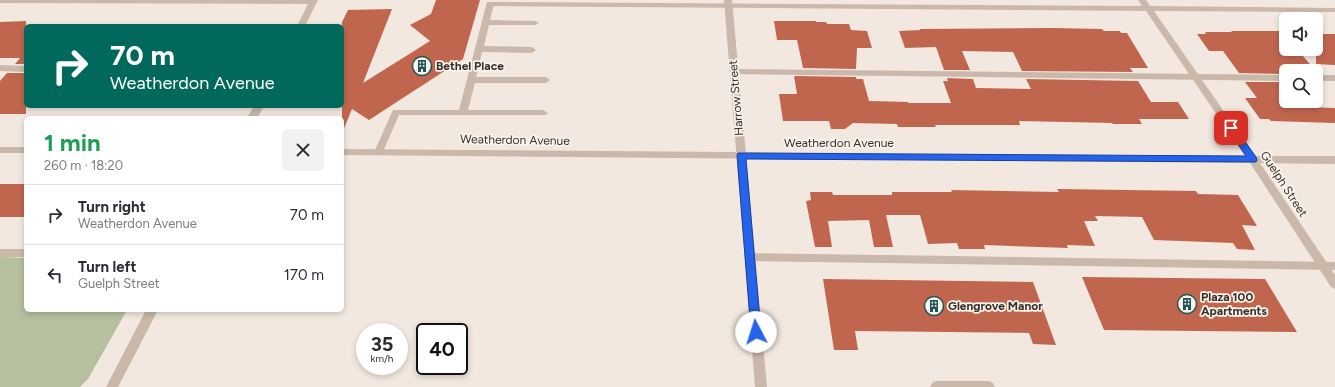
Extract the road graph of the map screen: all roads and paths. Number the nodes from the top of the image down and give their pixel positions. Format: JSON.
{"nodes":[{"id":1,"x":1142,"y":0,"type":"edge"},
{"id":2,"x":0,"y":1,"type":"edge"},
{"id":3,"x":314,"y":1,"type":"edge"},
{"id":4,"x":728,"y":3,"type":"edge"},
{"id":5,"x":1148,"y":9,"type":"junction"},
{"id":6,"x":1335,"y":10,"type":"edge"},
{"id":7,"x":486,"y":22,"type":"junction"},
{"id":8,"x":535,"y":23,"type":"dead end"},
{"id":9,"x":302,"y":24,"type":"edge"},
{"id":10,"x":479,"y":49,"type":"junction"},
{"id":11,"x":532,"y":50,"type":"dead end"},
{"id":12,"x":0,"y":68,"type":"edge"},
{"id":13,"x":24,"y":68,"type":"edge"},
{"id":14,"x":734,"y":72,"type":"junction"},
{"id":15,"x":1195,"y":77,"type":"junction"},
{"id":16,"x":1279,"y":78,"type":"edge"},
{"id":17,"x":1323,"y":78,"type":"edge"},
{"id":18,"x":1335,"y":78,"type":"edge"},
{"id":19,"x":472,"y":80,"type":"junction"},
{"id":20,"x":546,"y":80,"type":"dead end"},
{"id":21,"x":463,"y":113,"type":"junction"},
{"id":22,"x":543,"y":113,"type":"dead end"},
{"id":23,"x":0,"y":150,"type":"edge"},
{"id":24,"x":24,"y":150,"type":"edge"},
{"id":25,"x":344,"y":152,"type":"edge"},
{"id":26,"x":379,"y":152,"type":"junction"},
{"id":27,"x":741,"y":155,"type":"junction"},
{"id":28,"x":1253,"y":160,"type":"junction"},
{"id":29,"x":1335,"y":160,"type":"edge"},
{"id":30,"x":0,"y":253,"type":"edge"},
{"id":31,"x":24,"y":253,"type":"edge"},
{"id":32,"x":750,"y":258,"type":"junction"},
{"id":33,"x":1323,"y":266,"type":"junction"},
{"id":34,"x":1335,"y":266,"type":"edge"},
{"id":35,"x":1335,"y":284,"type":"edge"},
{"id":36,"x":151,"y":312,"type":"edge"},
{"id":37,"x":112,"y":387,"type":"edge"},
{"id":38,"x":761,"y":387,"type":"edge"},
{"id":39,"x":936,"y":387,"type":"edge"},
{"id":40,"x":989,"y":387,"type":"edge"}],
"edges":[{"from":1,"to":5,"type":"street","name":"Guelph Street"},
{"from":2,"to":3,"type":"street"},
{"from":3,"to":9,"type":"street"},
{"from":4,"to":5,"type":"street"},
{"from":4,"to":7,"type":"street"},
{"from":4,"to":14,"type":"street","name":"Harrow Street"},
{"from":5,"to":6,"type":"street"},
{"from":5,"to":15,"type":"street","name":"Guelph Street"},
{"from":7,"to":8,"type":"street"},
{"from":7,"to":10,"type":"street"},
{"from":10,"to":11,"type":"street"},
{"from":10,"to":19,"type":"street"},
{"from":12,"to":13,"type":"street"},
{"from":14,"to":15,"type":"street"},
{"from":14,"to":27,"type":"street","name":"Harrow Street"},
{"from":15,"to":16,"type":"street"},
{"from":15,"to":28,"type":"street","name":"Guelph Street"},
{"from":17,"to":18,"type":"street"},
{"from":19,"to":20,"type":"street"},
{"from":19,"to":21,"type":"street"},
{"from":21,"to":22,"type":"street"},
{"from":21,"to":26,"type":"street"},
{"from":23,"to":24,"type":"street"},
{"from":25,"to":26,"type":"street","name":"Weatherdon Avenue"},
{"from":26,"to":27,"type":"street","name":"Weatherdon Avenue"},
{"from":27,"to":28,"type":"street","name":"Weatherdon Avenue"},
{"from":27,"to":32,"type":"street","name":"Harrow Street"},
{"from":28,"to":29,"type":"street","name":"Weatherdon Avenue"},
{"from":28,"to":33,"type":"street","name":"Guelph Street"},
{"from":30,"to":31,"type":"street"},
{"from":32,"to":33,"type":"street"},
{"from":32,"to":38,"type":"street","name":"Harrow Street"},
{"from":33,"to":34,"type":"street"},
{"from":33,"to":35,"type":"street","name":"Guelph Street"},
{"from":36,"to":37,"type":"street"},
{"from":39,"to":40,"type":"street"}]}
